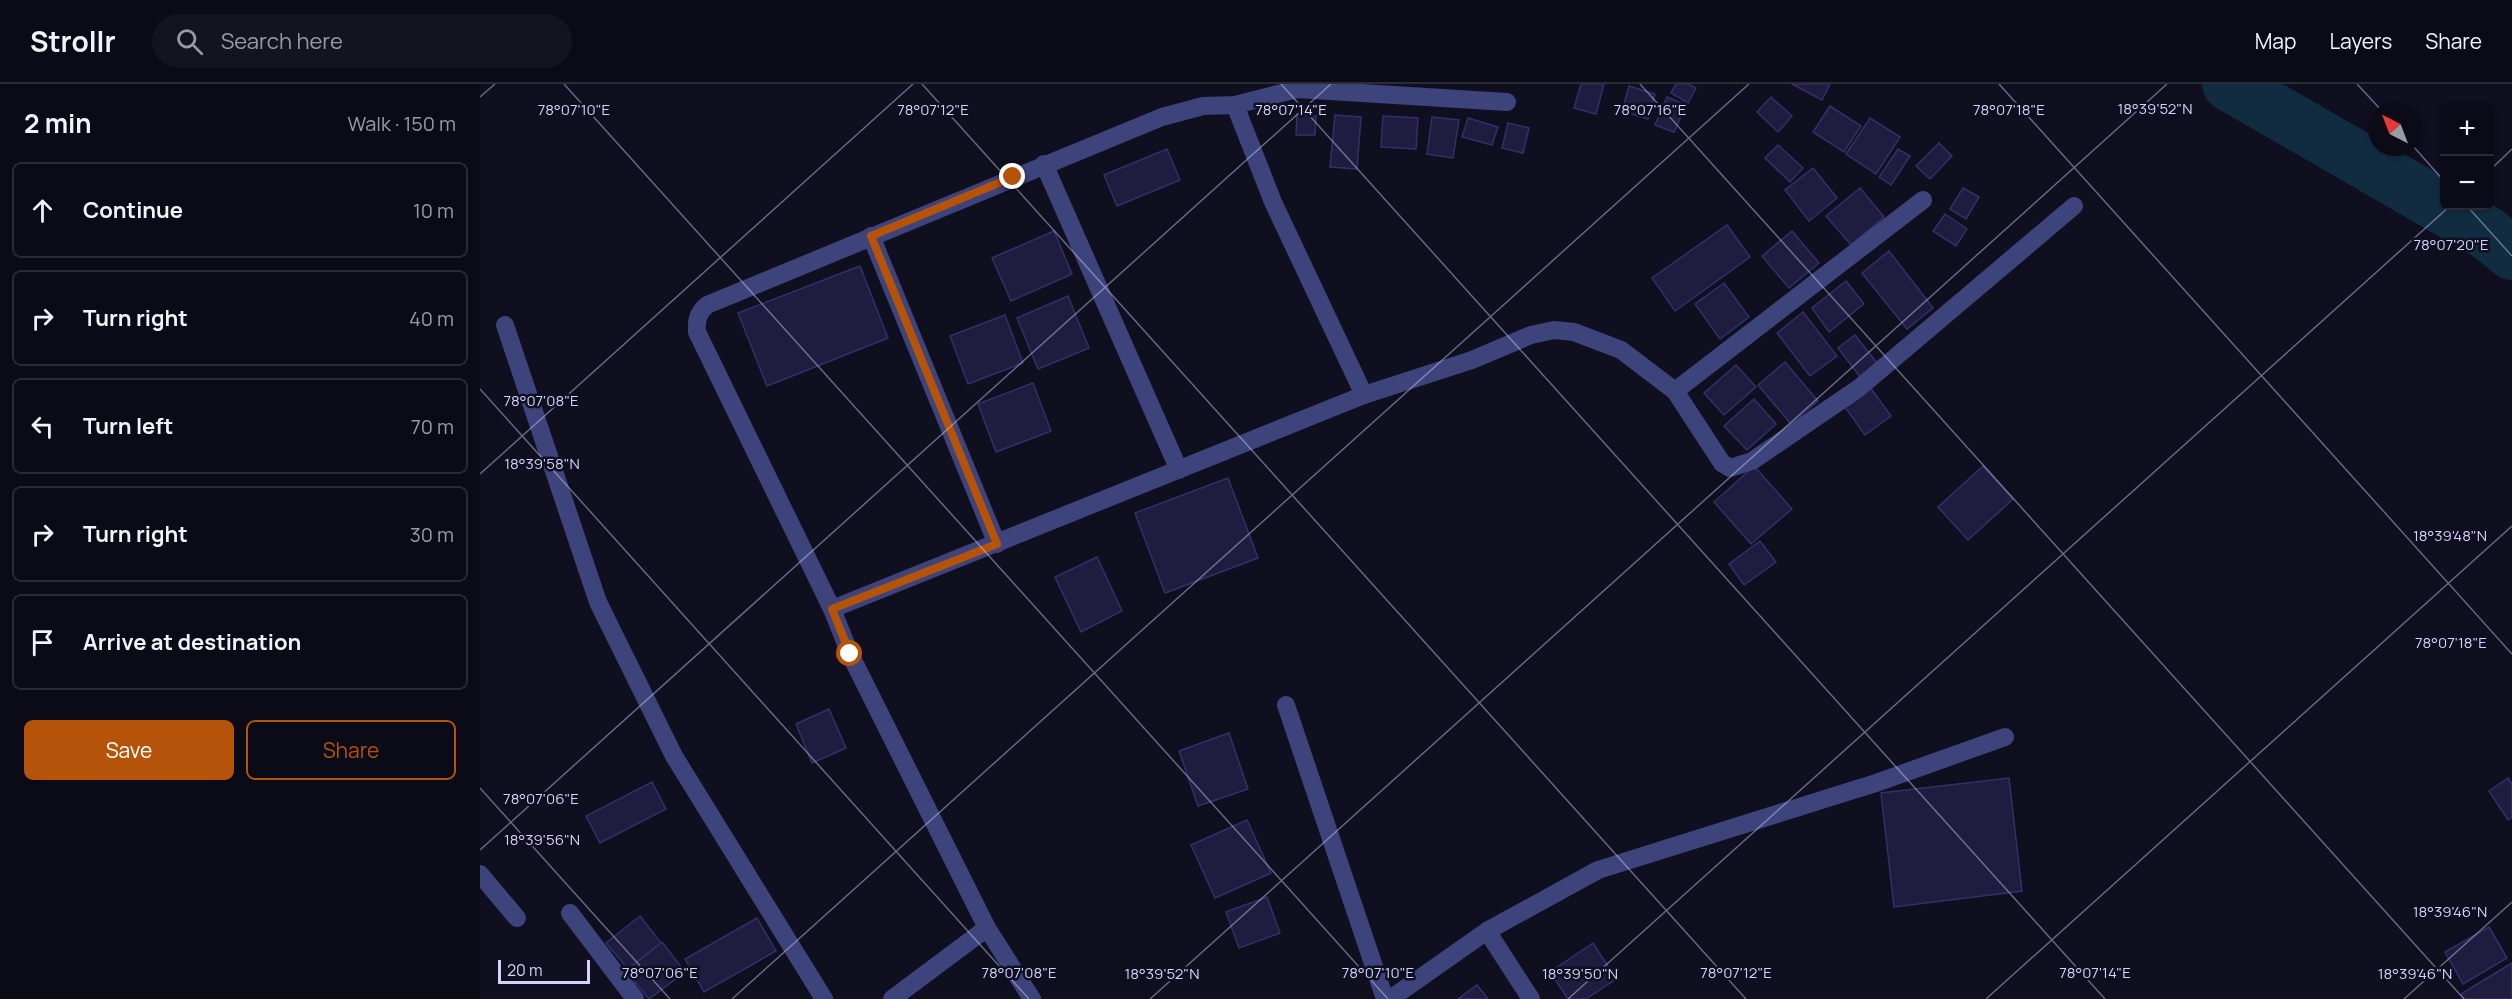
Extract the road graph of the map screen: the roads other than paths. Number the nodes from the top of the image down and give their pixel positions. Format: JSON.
{"nodes":[{"id":1,"x":1508,"y":102,"type":"dead end"},
{"id":2,"x":1235,"y":105,"type":"junction"},
{"id":3,"x":1044,"y":164,"type":"junction"},
{"id":4,"x":1923,"y":200,"type":"dead end"},
{"id":5,"x":2074,"y":206,"type":"dead end"},
{"id":6,"x":871,"y":236,"type":"junction"},
{"id":7,"x":505,"y":324,"type":"dead end"},
{"id":8,"x":1675,"y":391,"type":"junction"},
{"id":9,"x":1364,"y":395,"type":"junction"},
{"id":10,"x":1179,"y":470,"type":"junction"},
{"id":11,"x":997,"y":544,"type":"junction"},
{"id":12,"x":832,"y":609,"type":"junction"},
{"id":13,"x":1286,"y":705,"type":"dead end"},
{"id":14,"x":2005,"y":737,"type":"dead end"},
{"id":15,"x":480,"y":874,"type":"edge"},
{"id":16,"x":570,"y":913,"type":"dead end"},
{"id":17,"x":517,"y":918,"type":"dead end"},
{"id":18,"x":987,"y":928,"type":"junction"},
{"id":19,"x":1487,"y":931,"type":"junction"},
{"id":20,"x":635,"y":999,"type":"edge"},
{"id":21,"x":824,"y":999,"type":"edge"},
{"id":22,"x":892,"y":999,"type":"edge"},
{"id":23,"x":1032,"y":999,"type":"edge"},
{"id":24,"x":1385,"y":999,"type":"edge"},
{"id":25,"x":1390,"y":999,"type":"edge"},
{"id":26,"x":1531,"y":999,"type":"edge"}],
"edges":[{"from":1,"to":2,"type":"street"},
{"from":2,"to":3,"type":"street"},
{"from":2,"to":9,"type":"street"},
{"from":3,"to":6,"type":"street"},
{"from":3,"to":10,"type":"street"},
{"from":4,"to":8,"type":"street"},
{"from":5,"to":8,"type":"street"},
{"from":6,"to":11,"type":"street"},
{"from":6,"to":12,"type":"street"},
{"from":7,"to":21,"type":"street"},
{"from":8,"to":9,"type":"street"},
{"from":9,"to":10,"type":"street"},
{"from":10,"to":11,"type":"street"},
{"from":11,"to":12,"type":"street"},
{"from":12,"to":18,"type":"street"},
{"from":13,"to":24,"type":"street"},
{"from":14,"to":19,"type":"street"},
{"from":15,"to":17,"type":"street"},
{"from":16,"to":20,"type":"street"},
{"from":18,"to":22,"type":"street"},
{"from":18,"to":23,"type":"street"},
{"from":19,"to":25,"type":"street"},
{"from":19,"to":26,"type":"street"}]}
